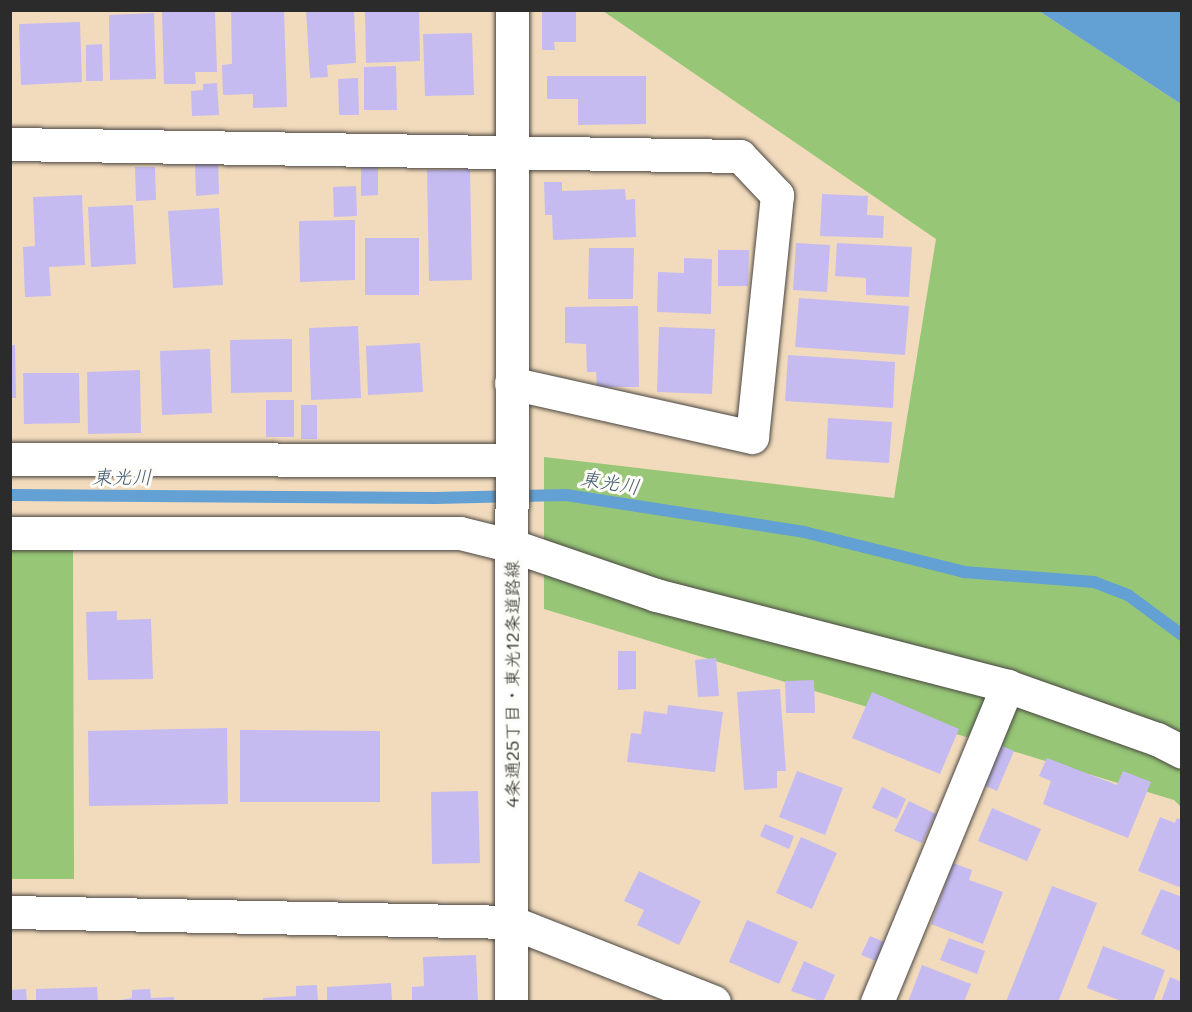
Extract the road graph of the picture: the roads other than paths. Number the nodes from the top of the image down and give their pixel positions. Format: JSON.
{"nodes":[{"id":1,"x":512,"y":10,"type":"edge"},
{"id":2,"x":10,"y":144,"type":"edge"},
{"id":3,"x":512,"y":150,"type":"junction"},
{"id":4,"x":511,"y":383,"type":"junction"},
{"id":5,"x":10,"y":459,"type":"edge"},
{"id":6,"x":510,"y":469,"type":"junction"},
{"id":7,"x":511,"y":531,"type":"junction"},
{"id":8,"x":10,"y":533,"type":"edge"},
{"id":9,"x":1006,"y":686,"type":"junction"},
{"id":10,"x":1182,"y":752,"type":"edge"},
{"id":11,"x":10,"y":912,"type":"edge"},
{"id":12,"x":511,"y":922,"type":"junction"},
{"id":13,"x":511,"y":1002,"type":"edge"},
{"id":14,"x":714,"y":1002,"type":"edge"},
{"id":15,"x":877,"y":1002,"type":"edge"}],
"edges":[{"from":1,"to":3,"type":"street"},
{"from":2,"to":3,"type":"street"},
{"from":3,"to":4,"type":"street"},
{"from":3,"to":4,"type":"street"},
{"from":4,"to":6,"type":"street"},
{"from":5,"to":6,"type":"street"},
{"from":6,"to":7,"type":"street"},
{"from":7,"to":8,"type":"street","name":"4条通25丁目・東光12条道路線"},
{"from":7,"to":9,"type":"street"},
{"from":7,"to":12,"type":"street","name":"4条通25丁目・東光12条道路線"},
{"from":9,"to":10,"type":"street"},
{"from":9,"to":15,"type":"street"},
{"from":11,"to":12,"type":"street"},
{"from":12,"to":13,"type":"street","name":"4条通25丁目・東光12条道路線"},
{"from":12,"to":14,"type":"street"}]}
